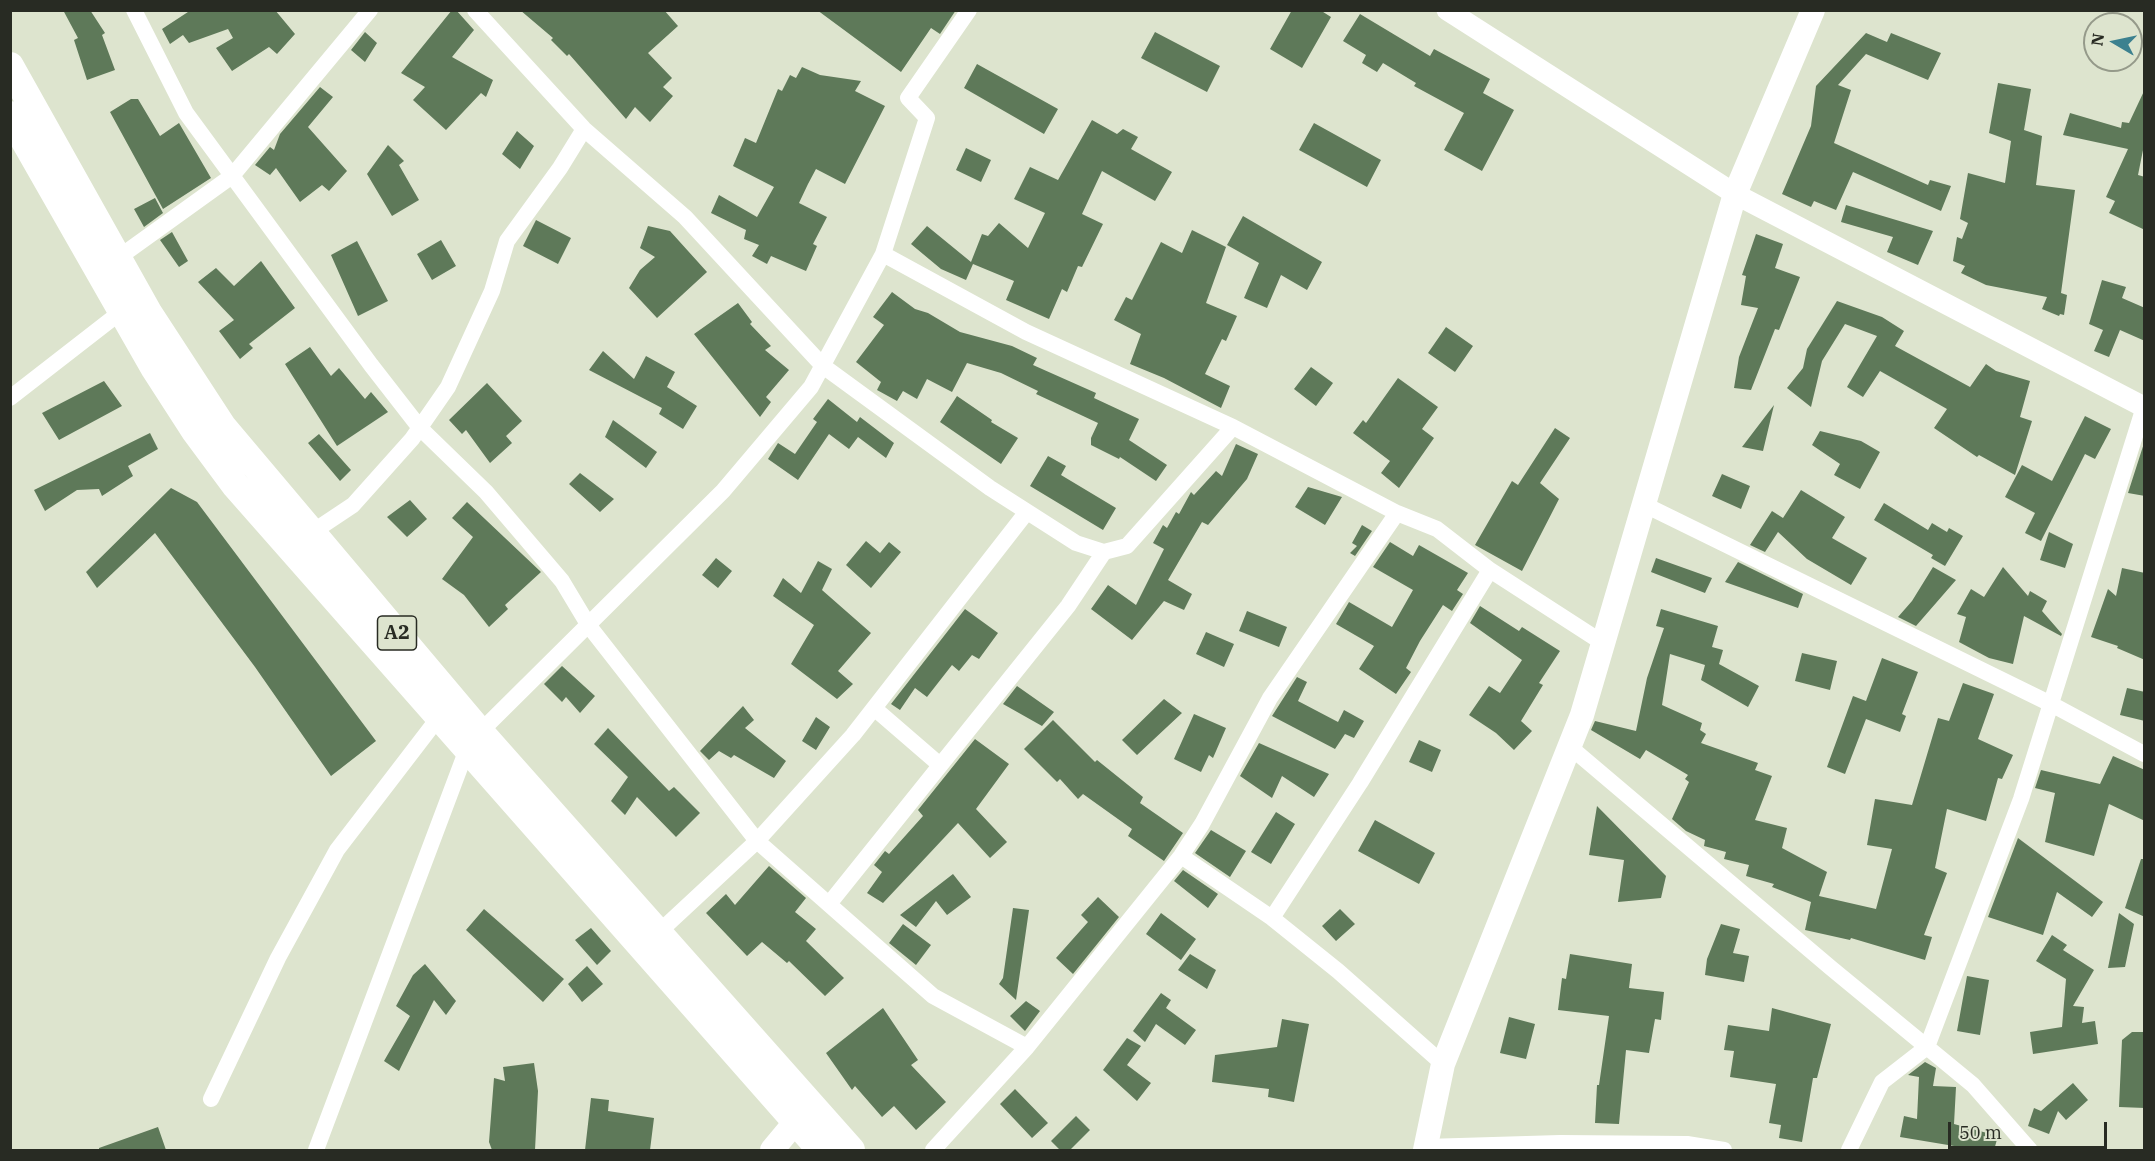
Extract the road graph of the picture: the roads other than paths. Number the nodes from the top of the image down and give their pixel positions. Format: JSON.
{"nodes":[{"id":1,"x":134,"y":10,"type":"edge"},
{"id":2,"x":370,"y":10,"type":"edge"},
{"id":3,"x":475,"y":10,"type":"edge"},
{"id":4,"x":969,"y":10,"type":"edge"},
{"id":5,"x":1448,"y":10,"type":"edge"},
{"id":6,"x":1813,"y":10,"type":"edge"},
{"id":7,"x":10,"y":66,"type":"edge"},
{"id":8,"x":10,"y":115,"type":"edge"},
{"id":9,"x":584,"y":129,"type":"junction"},
{"id":10,"x":232,"y":176,"type":"junction"},
{"id":11,"x":1735,"y":194,"type":"junction"},
{"id":12,"x":884,"y":254,"type":"junction"},
{"id":13,"x":118,"y":258,"type":"junction"},
{"id":14,"x":122,"y":311,"type":"junction"},
{"id":15,"x":823,"y":366,"type":"junction"},
{"id":16,"x":10,"y":398,"type":"edge"},
{"id":17,"x":2144,"y":407,"type":"edge"},
{"id":18,"x":1233,"y":427,"type":"junction"},
{"id":19,"x":420,"y":428,"type":"junction"},
{"id":20,"x":1643,"y":504,"type":"junction"},
{"id":21,"x":1026,"y":513,"type":"junction"},
{"id":22,"x":1397,"y":513,"type":"junction"},
{"id":23,"x":311,"y":532,"type":"junction"},
{"id":24,"x":1104,"y":552,"type":"junction"},
{"id":25,"x":1490,"y":570,"type":"junction"},
{"id":26,"x":588,"y":626,"type":"junction"},
{"id":27,"x":1603,"y":643,"type":"junction"},
{"id":28,"x":2051,"y":704,"type":"junction"},
{"id":29,"x":874,"y":708,"type":"junction"},
{"id":30,"x":439,"y":717,"type":"junction"},
{"id":31,"x":473,"y":740,"type":"junction"},
{"id":32,"x":1569,"y":746,"type":"junction"},
{"id":33,"x":2145,"y":754,"type":"edge"},
{"id":34,"x":940,"y":765,"type":"junction"},
{"id":35,"x":757,"y":841,"type":"junction"},
{"id":36,"x":1181,"y":856,"type":"junction"},
{"id":37,"x":829,"y":904,"type":"junction"},
{"id":38,"x":1272,"y":918,"type":"junction"},
{"id":39,"x":658,"y":933,"type":"junction"},
{"id":40,"x":1027,"y":1047,"type":"junction"},
{"id":41,"x":1927,"y":1047,"type":"junction"},
{"id":42,"x":1443,"y":1064,"type":"junction"},
{"id":43,"x":211,"y":1099,"type":"dead end"},
{"id":44,"x":803,"y":1113,"type":"junction"},
{"id":45,"x":1687,"y":1147,"type":"edge"},
{"id":46,"x":1425,"y":1149,"type":"edge"},
{"id":47,"x":316,"y":1150,"type":"edge"},
{"id":48,"x":772,"y":1150,"type":"edge"},
{"id":49,"x":820,"y":1150,"type":"edge"},
{"id":50,"x":852,"y":1150,"type":"edge"},
{"id":51,"x":933,"y":1150,"type":"edge"},
{"id":52,"x":1725,"y":1150,"type":"edge"},
{"id":53,"x":1849,"y":1150,"type":"edge"},
{"id":54,"x":2030,"y":1150,"type":"edge"}],
"edges":[{"from":1,"to":10,"type":"street"},
{"from":2,"to":10,"type":"street"},
{"from":3,"to":9,"type":"street"},
{"from":4,"to":12,"type":"street"},
{"from":5,"to":11,"type":"street"},
{"from":6,"to":11,"type":"main road"},
{"from":7,"to":13,"type":"highway","number":"A2"},
{"from":8,"to":14,"type":"highway","number":"A2"},
{"from":9,"to":15,"type":"street"},
{"from":9,"to":19,"type":"street"},
{"from":10,"to":13,"type":"street"},
{"from":10,"to":19,"type":"street"},
{"from":11,"to":17,"type":"street"},
{"from":11,"to":20,"type":"main road"},
{"from":12,"to":15,"type":"street"},
{"from":12,"to":18,"type":"street"},
{"from":13,"to":23,"type":"highway","number":"A2"},
{"from":14,"to":16,"type":"street"},
{"from":14,"to":30,"type":"highway","number":"A2"},
{"from":15,"to":21,"type":"street"},
{"from":15,"to":26,"type":"street"},
{"from":17,"to":28,"type":"street"},
{"from":18,"to":22,"type":"street"},
{"from":18,"to":24,"type":"street"},
{"from":19,"to":23,"type":"street"},
{"from":19,"to":26,"type":"street"},
{"from":20,"to":27,"type":"main road"},
{"from":20,"to":28,"type":"street"},
{"from":21,"to":24,"type":"street"},
{"from":21,"to":29,"type":"street"},
{"from":22,"to":25,"type":"street"},
{"from":22,"to":36,"type":"street"},
{"from":23,"to":31,"type":"highway","number":"A2"},
{"from":24,"to":34,"type":"street"},
{"from":25,"to":27,"type":"street"},
{"from":25,"to":38,"type":"street"},
{"from":26,"to":31,"type":"street"},
{"from":26,"to":35,"type":"street"},
{"from":27,"to":32,"type":"main road"},
{"from":28,"to":33,"type":"street"},
{"from":28,"to":41,"type":"street"},
{"from":29,"to":34,"type":"street"},
{"from":29,"to":35,"type":"street"},
{"from":30,"to":31,"type":"highway","number":"A2"},
{"from":30,"to":43,"type":"street"},
{"from":31,"to":39,"type":"highway","number":"A2"},
{"from":31,"to":44,"type":"highway","number":"A2"},
{"from":31,"to":47,"type":"street"},
{"from":32,"to":41,"type":"street"},
{"from":32,"to":42,"type":"main road"},
{"from":34,"to":37,"type":"street"},
{"from":35,"to":37,"type":"street"},
{"from":35,"to":39,"type":"street"},
{"from":36,"to":38,"type":"street"},
{"from":36,"to":40,"type":"street"},
{"from":37,"to":40,"type":"street"},
{"from":38,"to":42,"type":"street"},
{"from":39,"to":44,"type":"highway","number":"A2"},
{"from":40,"to":51,"type":"street"},
{"from":41,"to":53,"type":"street"},
{"from":41,"to":54,"type":"street"},
{"from":42,"to":46,"type":"main road"},
{"from":44,"to":48,"type":"main road"},
{"from":44,"to":49,"type":"highway","number":"A2"},
{"from":44,"to":50,"type":"highway","number":"A2"},
{"from":45,"to":46,"type":"street"},
{"from":45,"to":52,"type":"street"}]}
